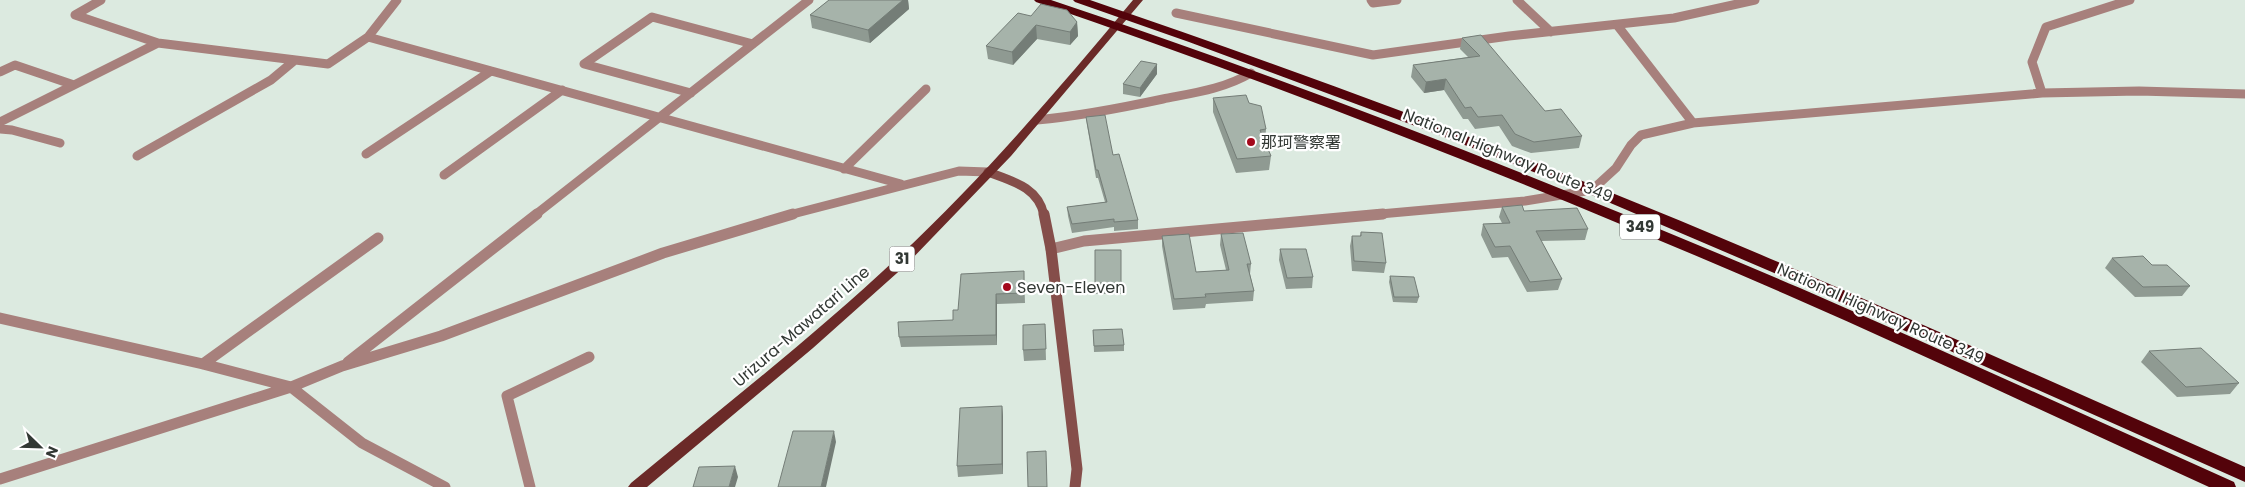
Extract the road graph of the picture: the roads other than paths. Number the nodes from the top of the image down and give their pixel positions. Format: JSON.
{"nodes":[{"id":1,"x":101,"y":0,"type":"edge"},
{"id":2,"x":397,"y":0,"type":"edge"},
{"id":3,"x":809,"y":0,"type":"edge"},
{"id":4,"x":1040,"y":0,"type":"edge"},
{"id":5,"x":1079,"y":0,"type":"edge"},
{"id":6,"x":1138,"y":0,"type":"edge"},
{"id":7,"x":1370,"y":0,"type":"edge"},
{"id":8,"x":1397,"y":0,"type":"edge"},
{"id":9,"x":1517,"y":0,"type":"edge"},
{"id":10,"x":1755,"y":0,"type":"edge"},
{"id":11,"x":2130,"y":0,"type":"edge"},
{"id":12,"x":1176,"y":13,"type":"dead end"},
{"id":13,"x":1122,"y":20,"type":"junction"},
{"id":14,"x":1617,"y":25,"type":"junction"},
{"id":15,"x":1551,"y":32,"type":"junction"},
{"id":16,"x":368,"y":37,"type":"junction"},
{"id":17,"x":158,"y":43,"type":"junction"},
{"id":18,"x":753,"y":44,"type":"junction"},
{"id":19,"x":295,"y":60,"type":"junction"},
{"id":20,"x":491,"y":71,"type":"junction"},
{"id":21,"x":0,"y":72,"type":"edge"},
{"id":22,"x":1251,"y":73,"type":"junction"},
{"id":23,"x":74,"y":85,"type":"junction"},
{"id":24,"x":926,"y":89,"type":"dead end"},
{"id":25,"x":562,"y":90,"type":"junction"},
{"id":26,"x":691,"y":93,"type":"junction"},
{"id":27,"x":2042,"y":93,"type":"junction"},
{"id":28,"x":2245,"y":94,"type":"edge"},
{"id":29,"x":660,"y":118,"type":"junction"},
{"id":30,"x":1037,"y":120,"type":"junction"},
{"id":31,"x":0,"y":122,"type":"edge"},
{"id":32,"x":1693,"y":123,"type":"junction"},
{"id":33,"x":0,"y":129,"type":"edge"},
{"id":34,"x":60,"y":142,"type":"dead end"},
{"id":35,"x":366,"y":154,"type":"dead end"},
{"id":36,"x":137,"y":156,"type":"dead end"},
{"id":37,"x":844,"y":169,"type":"junction"},
{"id":38,"x":988,"y":172,"type":"junction"},
{"id":39,"x":444,"y":175,"type":"dead end"},
{"id":40,"x":902,"y":185,"type":"junction"},
{"id":41,"x":1592,"y":190,"type":"junction"},
{"id":42,"x":1561,"y":194,"type":"junction"},
{"id":43,"x":378,"y":238,"type":"dead end"},
{"id":44,"x":1051,"y":249,"type":"junction"},
{"id":45,"x":0,"y":318,"type":"edge"},
{"id":46,"x":589,"y":357,"type":"dead end"},
{"id":47,"x":203,"y":364,"type":"junction"},
{"id":48,"x":342,"y":366,"type":"junction"},
{"id":49,"x":291,"y":387,"type":"junction"},
{"id":50,"x":2245,"y":475,"type":"edge"},
{"id":51,"x":0,"y":479,"type":"edge"},
{"id":52,"x":445,"y":487,"type":"edge"},
{"id":53,"x":530,"y":487,"type":"edge"},
{"id":54,"x":636,"y":487,"type":"edge"},
{"id":55,"x":1076,"y":487,"type":"edge"},
{"id":56,"x":2227,"y":487,"type":"edge"}],
"edges":[{"from":1,"to":17,"type":"street"},
{"from":2,"to":16,"type":"street"},
{"from":3,"to":18,"type":"street"},
{"from":4,"to":13,"type":"highway","name":"National Highway Route 349","number":"349"},
{"from":5,"to":13,"type":"highway","name":"National Highway Route 349","number":"349"},
{"from":6,"to":13,"type":"main road","name":"Urizura-Mawatari Line","number":"31"},
{"from":7,"to":8,"type":"street"},
{"from":9,"to":15,"type":"street"},
{"from":10,"to":14,"type":"street"},
{"from":11,"to":27,"type":"street"},
{"from":12,"to":15,"type":"street"},
{"from":13,"to":22,"type":"highway","name":"National Highway Route 349","number":"349"},
{"from":13,"to":30,"type":"main road","name":"Urizura-Mawatari Line","number":"31"},
{"from":13,"to":41,"type":"highway","name":"National Highway Route 349","number":"349"},
{"from":14,"to":15,"type":"street"},
{"from":14,"to":32,"type":"street"},
{"from":16,"to":19,"type":"street"},
{"from":16,"to":20,"type":"street"},
{"from":17,"to":19,"type":"street"},
{"from":17,"to":23,"type":"street"},
{"from":18,"to":26,"type":"street"},
{"from":18,"to":26,"type":"street"},
{"from":19,"to":36,"type":"street"},
{"from":20,"to":25,"type":"street"},
{"from":20,"to":35,"type":"street"},
{"from":21,"to":23,"type":"street"},
{"from":22,"to":30,"type":"street"},
{"from":22,"to":42,"type":"highway","name":"National Highway Route 349","number":"349"},
{"from":23,"to":31,"type":"street"},
{"from":24,"to":37,"type":"street"},
{"from":25,"to":29,"type":"street"},
{"from":25,"to":39,"type":"street"},
{"from":26,"to":29,"type":"street"},
{"from":27,"to":28,"type":"street"},
{"from":27,"to":32,"type":"street"},
{"from":29,"to":37,"type":"street"},
{"from":29,"to":48,"type":"street"},
{"from":30,"to":38,"type":"main road","name":"Urizura-Mawatari Line","number":"31"},
{"from":32,"to":41,"type":"street"},
{"from":33,"to":34,"type":"street"},
{"from":37,"to":40,"type":"street"},
{"from":38,"to":40,"type":"street"},
{"from":38,"to":44,"type":"street"},
{"from":38,"to":54,"type":"main road","name":"Urizura-Mawatari Line","number":"31"},
{"from":40,"to":48,"type":"street"},
{"from":41,"to":42,"type":"street"},
{"from":41,"to":50,"type":"highway","name":"National Highway Route 349","number":"349"},
{"from":42,"to":44,"type":"street"},
{"from":42,"to":56,"type":"highway","name":"National Highway Route 349","number":"349"},
{"from":43,"to":47,"type":"street"},
{"from":44,"to":55,"type":"street"},
{"from":45,"to":47,"type":"street"},
{"from":46,"to":53,"type":"street"},
{"from":47,"to":49,"type":"street"},
{"from":48,"to":49,"type":"street"},
{"from":49,"to":51,"type":"street"},
{"from":49,"to":52,"type":"street"}]}
